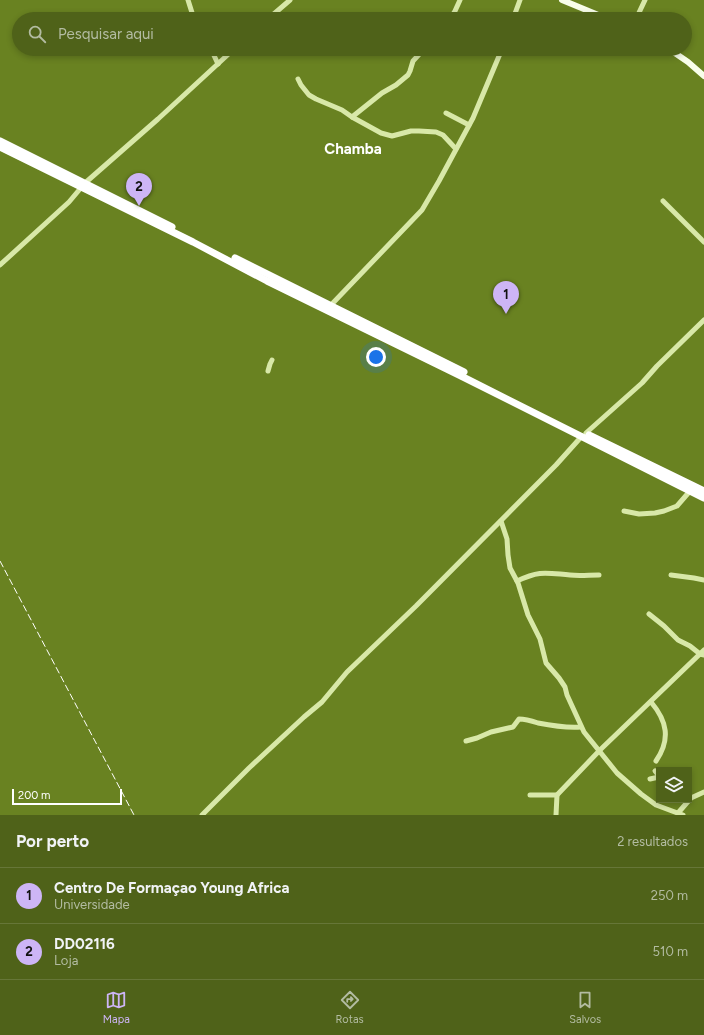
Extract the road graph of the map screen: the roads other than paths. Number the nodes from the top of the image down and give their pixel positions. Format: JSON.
{"nodes":[{"id":1,"x":188,"y":0,"type":"edge"},
{"id":2,"x":290,"y":0,"type":"edge"},
{"id":3,"x":460,"y":0,"type":"edge"},
{"id":4,"x":520,"y":0,"type":"edge"},
{"id":5,"x":562,"y":0,"type":"edge"},
{"id":6,"x":645,"y":0,"type":"edge"},
{"id":7,"x":192,"y":12,"type":"edge"},
{"id":8,"x":276,"y":12,"type":"edge"},
{"id":9,"x":454,"y":12,"type":"edge"},
{"id":10,"x":516,"y":12,"type":"edge"},
{"id":11,"x":591,"y":12,"type":"edge"},
{"id":12,"x":639,"y":12,"type":"edge"},
{"id":13,"x":214,"y":56,"type":"edge"},
{"id":14,"x":227,"y":56,"type":"edge"},
{"id":15,"x":418,"y":56,"type":"edge"},
{"id":16,"x":499,"y":56,"type":"edge"},
{"id":17,"x":679,"y":56,"type":"edge"},
{"id":18,"x":218,"y":64,"type":"junction"},
{"id":19,"x":704,"y":76,"type":"edge"},
{"id":20,"x":298,"y":79,"type":"dead end"},
{"id":21,"x":446,"y":112,"type":"dead end"},
{"id":22,"x":352,"y":117,"type":"junction"},
{"id":23,"x":469,"y":125,"type":"junction"},
{"id":24,"x":0,"y":140,"type":"edge"},
{"id":25,"x":0,"y":147,"type":"edge"},
{"id":26,"x":456,"y":148,"type":"junction"},
{"id":27,"x":83,"y":185,"type":"junction"},
{"id":28,"x":663,"y":202,"type":"dead end"},
{"id":29,"x":704,"y":241,"type":"edge"},
{"id":30,"x":0,"y":265,"type":"edge"},
{"id":31,"x":331,"y":305,"type":"junction"},
{"id":32,"x":704,"y":320,"type":"edge"},
{"id":33,"x":272,"y":360,"type":"dead end"},
{"id":34,"x":268,"y":371,"type":"dead end"},
{"id":35,"x":584,"y":435,"type":"junction"},
{"id":36,"x":690,"y":491,"type":"junction"},
{"id":37,"x":704,"y":491,"type":"edge"},
{"id":38,"x":704,"y":498,"type":"edge"},
{"id":39,"x":624,"y":511,"type":"dead end"},
{"id":40,"x":501,"y":521,"type":"junction"},
{"id":41,"x":599,"y":575,"type":"dead end"},
{"id":42,"x":672,"y":575,"type":"dead end"},
{"id":43,"x":517,"y":580,"type":"junction"},
{"id":44,"x":704,"y":580,"type":"edge"},
{"id":45,"x":649,"y":614,"type":"dead end"},
{"id":46,"x":703,"y":653,"type":"edge"},
{"id":47,"x":651,"y":702,"type":"junction"},
{"id":48,"x":581,"y":727,"type":"junction"},
{"id":49,"x":466,"y":741,"type":"dead end"},
{"id":50,"x":600,"y":750,"type":"junction"},
{"id":51,"x":656,"y":762,"type":"dead end"},
{"id":52,"x":656,"y":777,"type":"edge"},
{"id":53,"x":650,"y":779,"type":"dead end"},
{"id":54,"x":704,"y":792,"type":"edge"},
{"id":55,"x":530,"y":795,"type":"dead end"},
{"id":56,"x":557,"y":795,"type":"junction"},
{"id":57,"x":692,"y":798,"type":"edge"},
{"id":58,"x":686,"y":803,"type":"edge"},
{"id":59,"x":204,"y":814,"type":"edge"},
{"id":60,"x":680,"y":814,"type":"edge"},
{"id":61,"x":556,"y":815,"type":"edge"}],
"edges":[{"from":1,"to":7,"type":"street"},
{"from":2,"to":8,"type":"street"},
{"from":3,"to":9,"type":"street"},
{"from":4,"to":10,"type":"street"},
{"from":5,"to":11,"type":"main road"},
{"from":6,"to":12,"type":"street"},
{"from":13,"to":18,"type":"street"},
{"from":14,"to":18,"type":"street"},
{"from":15,"to":22,"type":"street"},
{"from":16,"to":23,"type":"street"},
{"from":17,"to":19,"type":"main road"},
{"from":18,"to":27,"type":"street"},
{"from":20,"to":22,"type":"street"},
{"from":21,"to":23,"type":"street"},
{"from":22,"to":26,"type":"street"},
{"from":23,"to":26,"type":"street"},
{"from":24,"to":27,"type":"highway"},
{"from":25,"to":27,"type":"highway"},
{"from":26,"to":31,"type":"street"},
{"from":27,"to":30,"type":"street"},
{"from":27,"to":31,"type":"highway"},
{"from":27,"to":35,"type":"highway"},
{"from":28,"to":29,"type":"street"},
{"from":31,"to":35,"type":"highway"},
{"from":32,"to":35,"type":"street"},
{"from":33,"to":34,"type":"street"},
{"from":35,"to":36,"type":"highway"},
{"from":35,"to":37,"type":"highway"},
{"from":35,"to":40,"type":"street"},
{"from":36,"to":38,"type":"highway"},
{"from":36,"to":39,"type":"street"},
{"from":40,"to":43,"type":"street"},
{"from":40,"to":59,"type":"street"},
{"from":41,"to":43,"type":"street"},
{"from":42,"to":44,"type":"street"},
{"from":43,"to":48,"type":"street"},
{"from":45,"to":46,"type":"street"},
{"from":46,"to":47,"type":"street"},
{"from":47,"to":50,"type":"street"},
{"from":47,"to":51,"type":"street"},
{"from":48,"to":49,"type":"street"},
{"from":48,"to":50,"type":"street"},
{"from":50,"to":56,"type":"street"},
{"from":50,"to":60,"type":"street"},
{"from":52,"to":53,"type":"street"},
{"from":54,"to":57,"type":"street"},
{"from":55,"to":56,"type":"street"},
{"from":56,"to":61,"type":"street"},
{"from":58,"to":60,"type":"street"}]}
